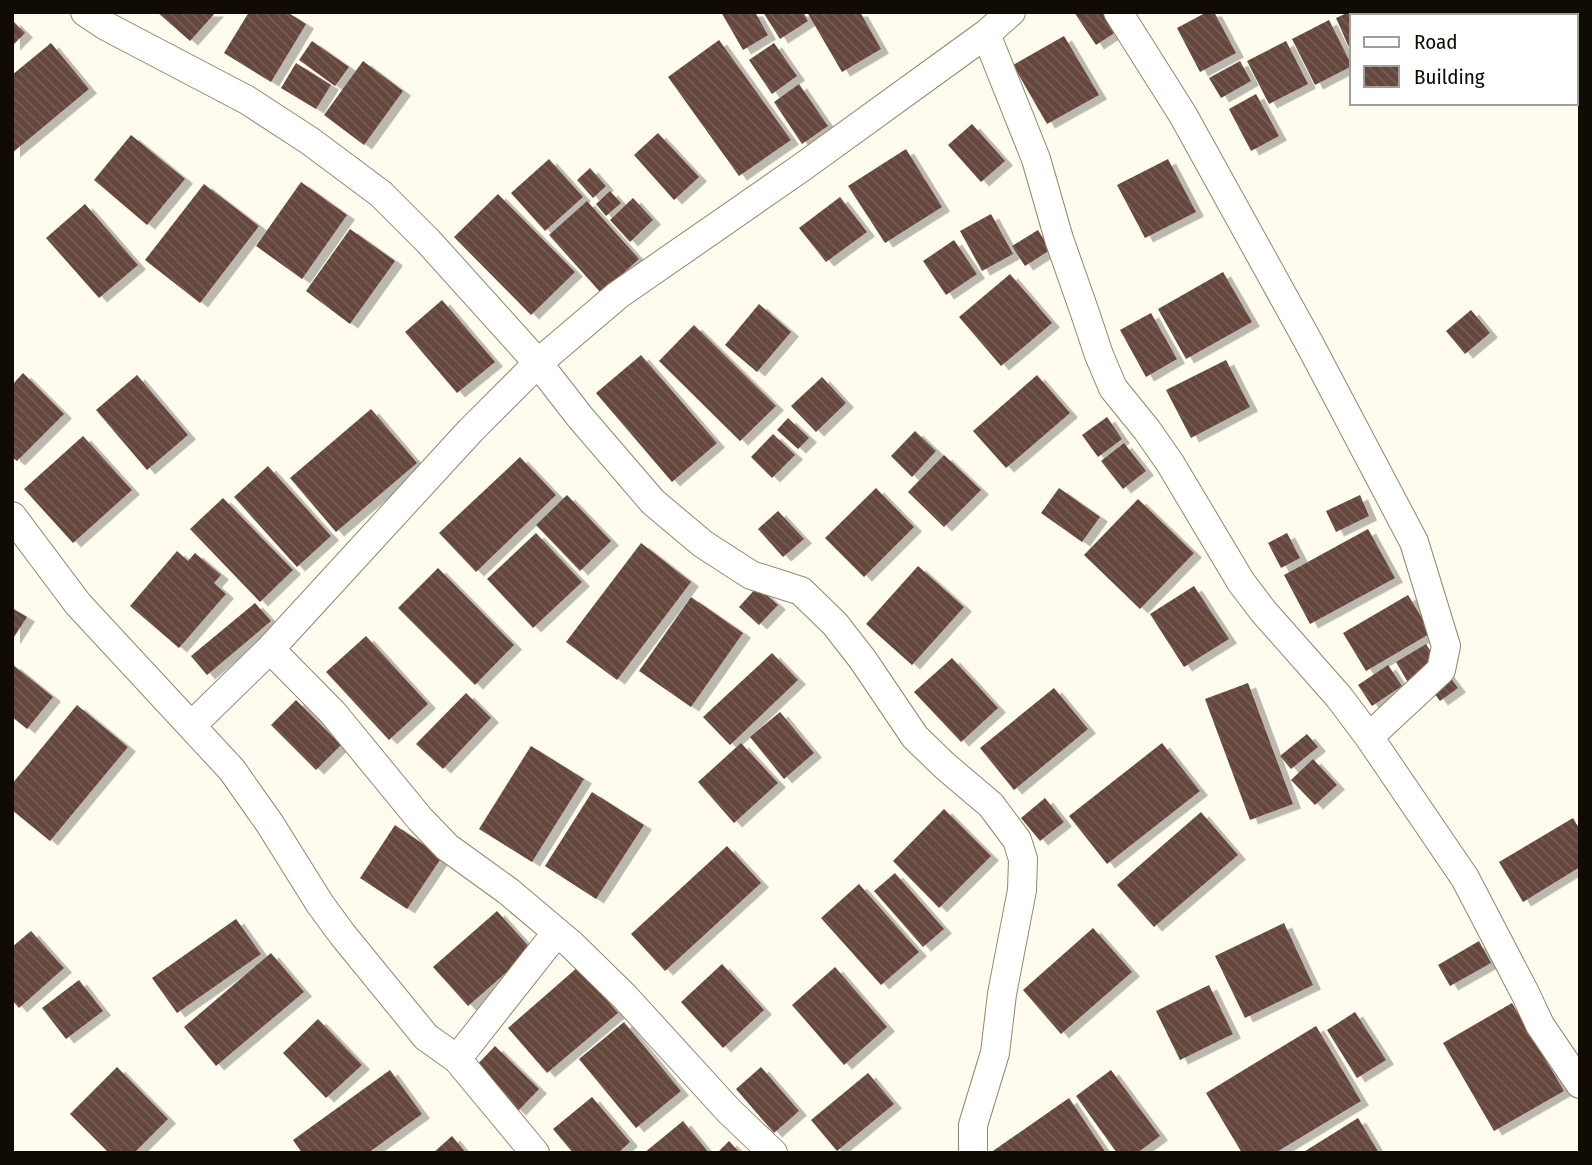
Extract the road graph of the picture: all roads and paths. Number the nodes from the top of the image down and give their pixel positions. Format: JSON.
{"nodes":[{"id":1,"x":85,"y":12,"type":"edge"},
{"id":2,"x":1011,"y":12,"type":"edge"},
{"id":3,"x":1118,"y":12,"type":"edge"},
{"id":4,"x":986,"y":34,"type":"junction"},
{"id":5,"x":538,"y":363,"type":"junction"},
{"id":6,"x":12,"y":516,"type":"edge"},
{"id":7,"x":271,"y":649,"type":"junction"},
{"id":8,"x":191,"y":725,"type":"junction"},
{"id":9,"x":1369,"y":737,"type":"junction"},
{"id":10,"x":557,"y":932,"type":"junction"},
{"id":11,"x":457,"y":1059,"type":"junction"},
{"id":12,"x":1580,"y":1084,"type":"edge"},
{"id":13,"x":535,"y":1153,"type":"edge"},
{"id":14,"x":773,"y":1153,"type":"edge"},
{"id":15,"x":973,"y":1153,"type":"edge"}],
"edges":[{"from":1,"to":5,"type":"street"},
{"from":2,"to":4,"type":"street"},
{"from":3,"to":9,"type":"street"},
{"from":4,"to":5,"type":"street"},
{"from":4,"to":9,"type":"street"},
{"from":5,"to":7,"type":"street"},
{"from":5,"to":15,"type":"street"},
{"from":6,"to":8,"type":"street"},
{"from":7,"to":8,"type":"street"},
{"from":7,"to":10,"type":"street"},
{"from":8,"to":11,"type":"street"},
{"from":9,"to":12,"type":"street"},
{"from":10,"to":11,"type":"street"},
{"from":10,"to":14,"type":"street"},
{"from":11,"to":13,"type":"street"}]}
